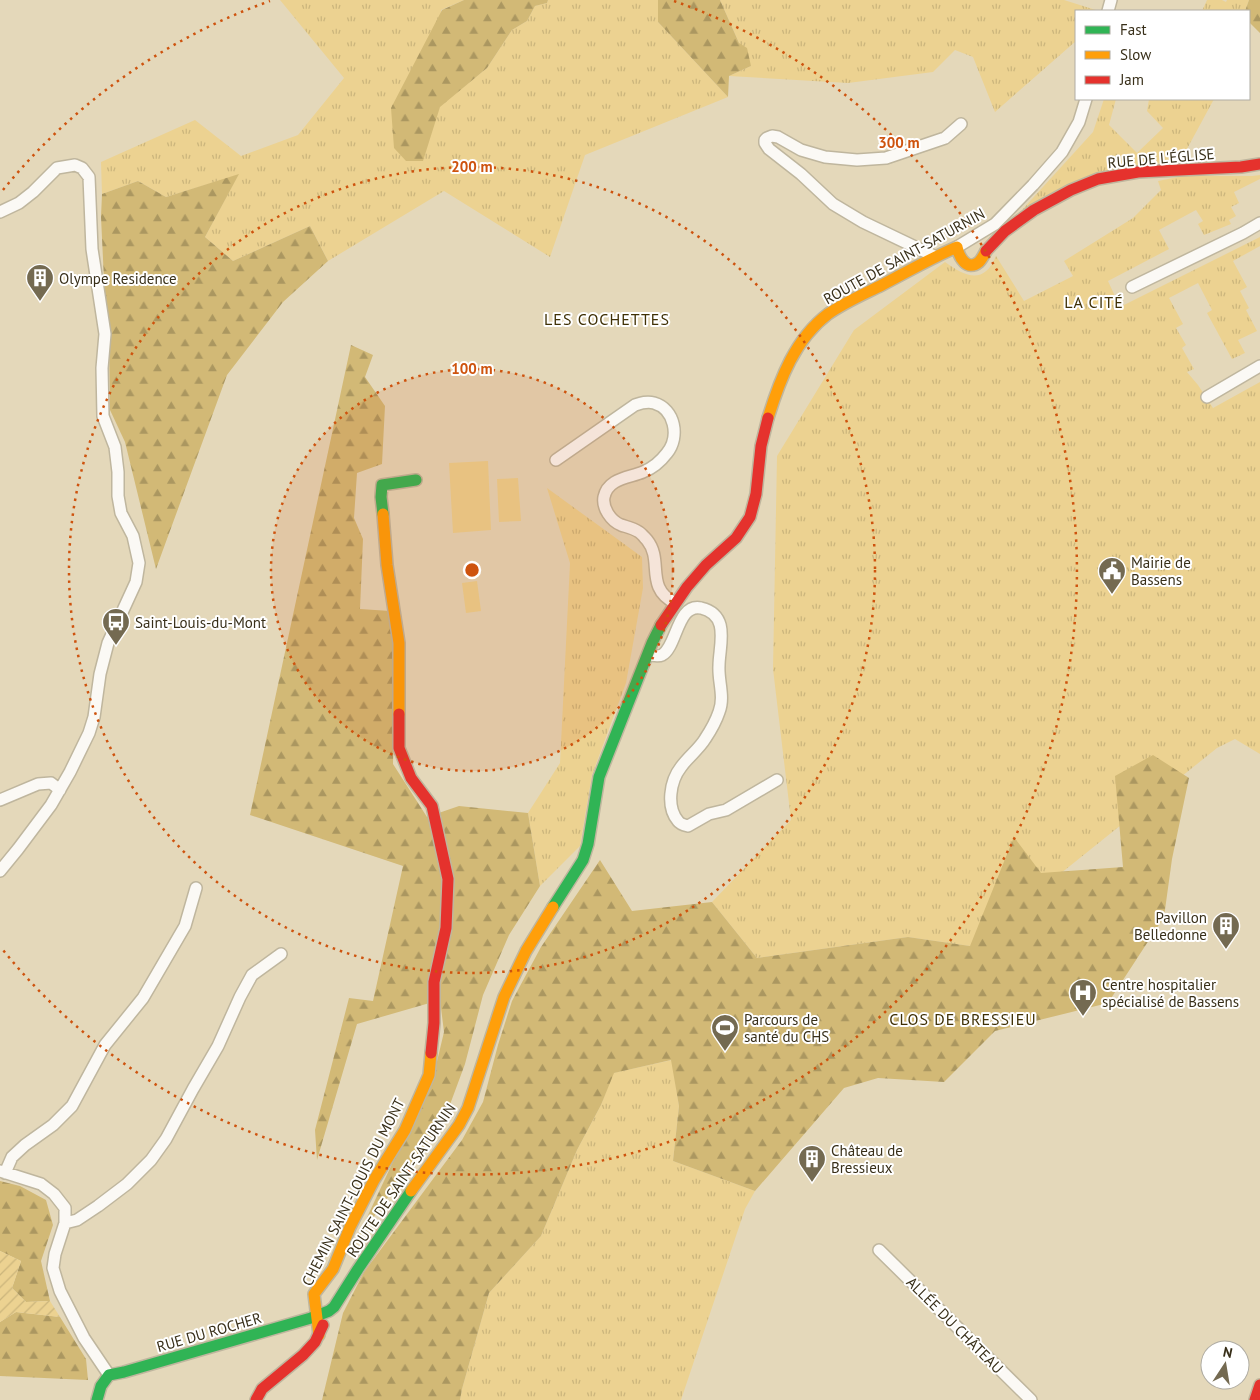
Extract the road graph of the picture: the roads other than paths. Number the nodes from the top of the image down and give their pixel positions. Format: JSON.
{"nodes":[{"id":1,"x":1086,"y":100,"type":"edge"},
{"id":2,"x":961,"y":124,"type":"dead end"},
{"id":3,"x":1260,"y":164,"type":"edge"},
{"id":4,"x":0,"y":212,"type":"edge"},
{"id":5,"x":1260,"y":224,"type":"edge"},
{"id":6,"x":957,"y":247,"type":"junction"},
{"id":7,"x":934,"y":256,"type":"junction"},
{"id":8,"x":1132,"y":287,"type":"dead end"},
{"id":9,"x":1260,"y":366,"type":"edge"},
{"id":10,"x":1206,"y":397,"type":"dead end"},
{"id":11,"x":556,"y":460,"type":"dead end"},
{"id":12,"x":416,"y":480,"type":"dead end"},
{"id":13,"x":675,"y":603,"type":"junction"},
{"id":14,"x":648,"y":655,"type":"junction"},
{"id":15,"x":777,"y":780,"type":"dead end"},
{"id":16,"x":60,"y":790,"type":"junction"},
{"id":17,"x":0,"y":800,"type":"edge"},
{"id":18,"x":0,"y":871,"type":"edge"},
{"id":19,"x":196,"y":888,"type":"dead end"},
{"id":20,"x":281,"y":954,"type":"dead end"},
{"id":21,"x":3,"y":1172,"type":"edge"},
{"id":22,"x":65,"y":1223,"type":"junction"},
{"id":23,"x":879,"y":1250,"type":"dead end"},
{"id":24,"x":329,"y":1311,"type":"junction"},
{"id":25,"x":316,"y":1316,"type":"junction"},
{"id":26,"x":303,"y":1321,"type":"junction"},
{"id":27,"x":319,"y":1335,"type":"junction"},
{"id":28,"x":303,"y":1355,"type":"junction"},
{"id":29,"x":109,"y":1375,"type":"junction"},
{"id":30,"x":1260,"y":1385,"type":"edge"},
{"id":31,"x":261,"y":1399,"type":"edge"},
{"id":32,"x":97,"y":1400,"type":"edge"},
{"id":33,"x":1031,"y":1400,"type":"edge"},
{"id":34,"x":1255,"y":1400,"type":"edge"}],
"edges":[{"from":1,"to":6,"type":"street","name":"ROUTE DE SAINT-SATURNIN"},
{"from":2,"to":7,"type":"street"},
{"from":3,"to":6,"type":"street","name":"RUE DE L'ÉGLISE"},
{"from":4,"to":16,"type":"street"},
{"from":5,"to":8,"type":"street"},
{"from":6,"to":7,"type":"street","name":"ROUTE DE SAINT-SATURNIN"},
{"from":7,"to":13,"type":"street","name":"ROUTE DE SAINT-SATURNIN"},
{"from":9,"to":10,"type":"street"},
{"from":11,"to":13,"type":"street"},
{"from":12,"to":25,"type":"street","name":"CHEMIN SAINT-LOUIS DU MONT"},
{"from":13,"to":14,"type":"street","name":"ROUTE DE SAINT-SATURNIN"},
{"from":14,"to":15,"type":"street"},
{"from":14,"to":24,"type":"street","name":"ROUTE DE SAINT-SATURNIN"},
{"from":16,"to":17,"type":"street"},
{"from":16,"to":18,"type":"street"},
{"from":19,"to":21,"type":"street"},
{"from":20,"to":22,"type":"street"},
{"from":21,"to":22,"type":"street"},
{"from":22,"to":29,"type":"street"},
{"from":23,"to":33,"type":"street","name":"ALLÉE DU CHÂTEAU"},
{"from":24,"to":25,"type":"street","name":"ROUTE DE SAINT-SATURNIN"},
{"from":24,"to":27,"type":"street"},
{"from":25,"to":26,"type":"street","name":"RUE DU ROCHER"},
{"from":25,"to":27,"type":"street","name":"CHEMIN SAINT-LOUIS DU MONT"},
{"from":26,"to":28,"type":"street"},
{"from":26,"to":29,"type":"street","name":"RUE DU ROCHER"},
{"from":27,"to":28,"type":"street"},
{"from":28,"to":31,"type":"street"},
{"from":29,"to":32,"type":"street"},
{"from":30,"to":34,"type":"street"}]}
